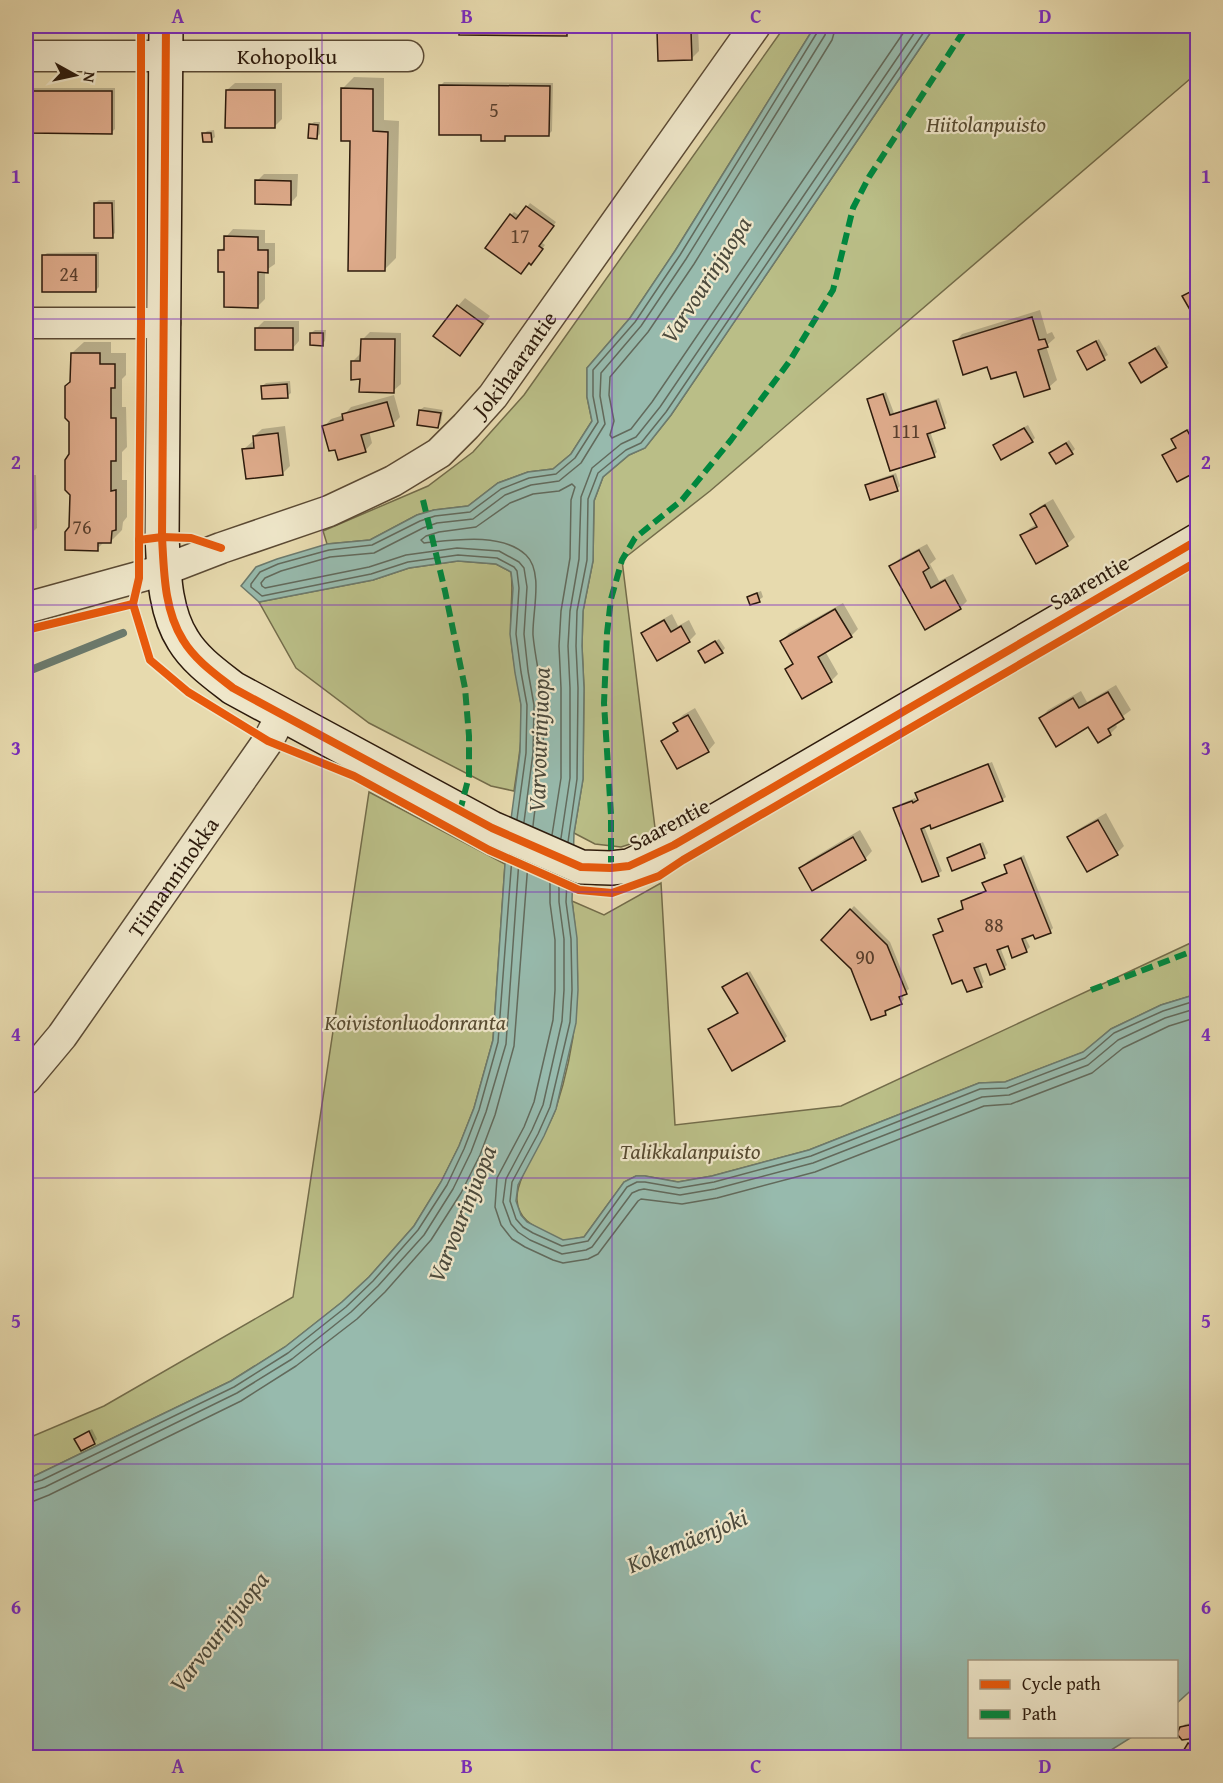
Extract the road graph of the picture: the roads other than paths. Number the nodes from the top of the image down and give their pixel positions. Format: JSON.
{"nodes":[{"id":1,"x":755,"y":26,"type":"edge"},
{"id":2,"x":166,"y":40,"type":"edge"},
{"id":3,"x":26,"y":56,"type":"edge"},
{"id":4,"x":408,"y":57,"type":"dead end"},
{"id":5,"x":165,"y":322,"type":"junction"},
{"id":6,"x":26,"y":323,"type":"edge"},
{"id":7,"x":1197,"y":540,"type":"edge"},
{"id":8,"x":164,"y":570,"type":"junction"},
{"id":9,"x":26,"y":608,"type":"edge"},
{"id":10,"x":282,"y":714,"type":"junction"},
{"id":11,"x":62,"y":1036,"type":"junction"},
{"id":12,"x":26,"y":1047,"type":"edge"},
{"id":13,"x":26,"y":1079,"type":"edge"}],
"edges":[{"from":1,"to":8,"type":"street","name":"Jokihaarantie"},
{"from":2,"to":3,"type":"street","name":"Kohopolku"},
{"from":2,"to":4,"type":"street","name":"Kohopolku"},
{"from":2,"to":5,"type":"street","name":"Saarentie"},
{"from":5,"to":6,"type":"street"},
{"from":5,"to":8,"type":"street","name":"Saarentie"},
{"from":7,"to":10,"type":"street","name":"Saarentie"},
{"from":8,"to":9,"type":"street","name":"Jokihaarantie"},
{"from":8,"to":10,"type":"street","name":"Saarentie"},
{"from":10,"to":11,"type":"street","name":"Tiimanninokka"},
{"from":11,"to":12,"type":"street"},
{"from":11,"to":13,"type":"street","name":"Tiimanninokka"}]}
